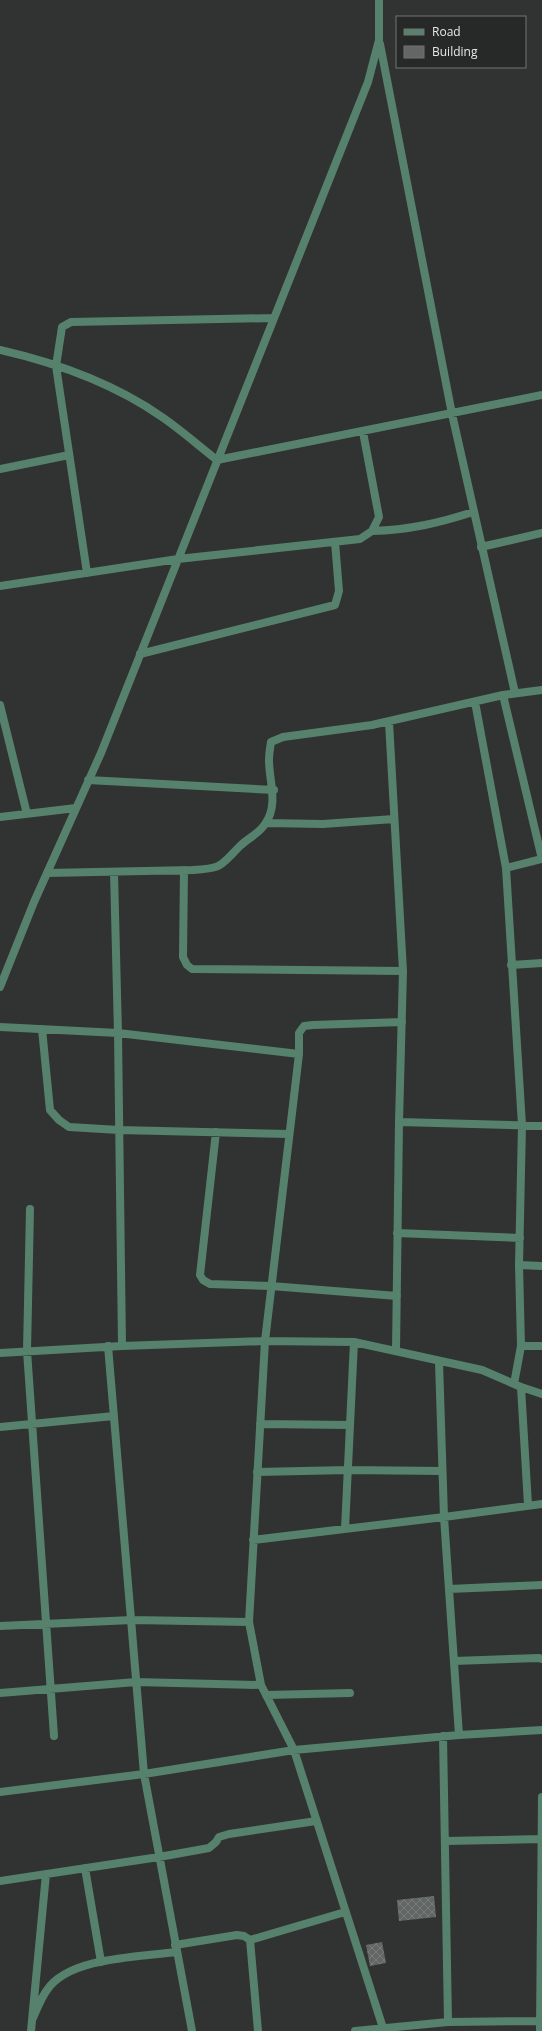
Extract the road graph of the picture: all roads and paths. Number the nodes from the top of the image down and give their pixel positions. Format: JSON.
{"nodes":[{"id":1,"x":379,"y":0,"type":"edge"},
{"id":2,"x":379,"y":40,"type":"junction"},
{"id":3,"x":274,"y":318,"type":"junction"},
{"id":4,"x":0,"y":350,"type":"edge"},
{"id":5,"x":56,"y":366,"type":"junction"},
{"id":6,"x":541,"y":398,"type":"edge"},
{"id":7,"x":452,"y":414,"type":"junction"},
{"id":8,"x":363,"y":432,"type":"junction"},
{"id":9,"x":69,"y":455,"type":"junction"},
{"id":10,"x":217,"y":460,"type":"junction"},
{"id":11,"x":0,"y":469,"type":"edge"},
{"id":12,"x":473,"y":512,"type":"junction"},
{"id":13,"x":372,"y":531,"type":"junction"},
{"id":14,"x":542,"y":533,"type":"edge"},
{"id":15,"x":335,"y":542,"type":"junction"},
{"id":16,"x":482,"y":547,"type":"junction"},
{"id":17,"x":178,"y":559,"type":"junction"},
{"id":18,"x":87,"y":573,"type":"junction"},
{"id":19,"x":0,"y":586,"type":"edge"},
{"id":20,"x":140,"y":654,"type":"junction"},
{"id":21,"x":542,"y":690,"type":"edge"},
{"id":22,"x":515,"y":693,"type":"junction"},
{"id":23,"x":503,"y":695,"type":"junction"},
{"id":24,"x":475,"y":702,"type":"junction"},
{"id":25,"x":0,"y":705,"type":"edge"},
{"id":26,"x":388,"y":722,"type":"junction"},
{"id":27,"x":88,"y":780,"type":"junction"},
{"id":28,"x":274,"y":790,"type":"junction"},
{"id":29,"x":76,"y":808,"type":"junction"},
{"id":30,"x":27,"y":814,"type":"junction"},
{"id":31,"x":0,"y":817,"type":"edge"},
{"id":32,"x":394,"y":819,"type":"junction"},
{"id":33,"x":266,"y":823,"type":"junction"},
{"id":34,"x":542,"y":859,"type":"edge"},
{"id":35,"x":506,"y":868,"type":"junction"},
{"id":36,"x":184,"y":870,"type":"junction"},
{"id":37,"x":114,"y":872,"type":"junction"},
{"id":38,"x":47,"y":873,"type":"junction"},
{"id":39,"x":542,"y":963,"type":"edge"},
{"id":40,"x":511,"y":965,"type":"junction"},
{"id":41,"x":404,"y":971,"type":"junction"},
{"id":42,"x":0,"y":987,"type":"edge"},
{"id":43,"x":402,"y":1022,"type":"junction"},
{"id":44,"x":0,"y":1027,"type":"edge"},
{"id":45,"x":42,"y":1029,"type":"junction"},
{"id":46,"x":118,"y":1033,"type":"junction"},
{"id":47,"x":299,"y":1054,"type":"junction"},
{"id":48,"x":399,"y":1122,"type":"junction"},
{"id":49,"x":522,"y":1125,"type":"junction"},
{"id":50,"x":542,"y":1126,"type":"edge"},
{"id":51,"x":119,"y":1130,"type":"junction"},
{"id":52,"x":216,"y":1132,"type":"junction"},
{"id":53,"x":289,"y":1134,"type":"junction"},
{"id":54,"x":30,"y":1209,"type":"dead end"},
{"id":55,"x":398,"y":1233,"type":"junction"},
{"id":56,"x":520,"y":1238,"type":"junction"},
{"id":57,"x":519,"y":1265,"type":"junction"},
{"id":58,"x":542,"y":1266,"type":"edge"},
{"id":59,"x":271,"y":1286,"type":"junction"},
{"id":60,"x":397,"y":1296,"type":"junction"},
{"id":61,"x":265,"y":1341,"type":"junction"},
{"id":62,"x":354,"y":1342,"type":"junction"},
{"id":63,"x":108,"y":1346,"type":"junction"},
{"id":64,"x":122,"y":1346,"type":"junction"},
{"id":65,"x":520,"y":1346,"type":"junction"},
{"id":66,"x":542,"y":1346,"type":"edge"},
{"id":67,"x":27,"y":1351,"type":"junction"},
{"id":68,"x":396,"y":1351,"type":"junction"},
{"id":69,"x":0,"y":1353,"type":"edge"},
{"id":70,"x":439,"y":1362,"type":"junction"},
{"id":71,"x":518,"y":1386,"type":"junction"},
{"id":72,"x":542,"y":1394,"type":"edge"},
{"id":73,"x":114,"y":1416,"type":"junction"},
{"id":74,"x":32,"y":1424,"type":"junction"},
{"id":75,"x":260,"y":1424,"type":"junction"},
{"id":76,"x":350,"y":1425,"type":"junction"},
{"id":77,"x":0,"y":1427,"type":"edge"},
{"id":78,"x":348,"y":1470,"type":"junction"},
{"id":79,"x":442,"y":1471,"type":"junction"},
{"id":80,"x":257,"y":1472,"type":"junction"},
{"id":81,"x":542,"y":1504,"type":"edge"},
{"id":82,"x":528,"y":1505,"type":"junction"},
{"id":83,"x":444,"y":1518,"type":"junction"},
{"id":84,"x":346,"y":1529,"type":"junction"},
{"id":85,"x":253,"y":1540,"type":"junction"},
{"id":86,"x":542,"y":1585,"type":"edge"},
{"id":87,"x":449,"y":1589,"type":"junction"},
{"id":88,"x":132,"y":1620,"type":"junction"},
{"id":89,"x":249,"y":1622,"type":"junction"},
{"id":90,"x":46,"y":1624,"type":"junction"},
{"id":91,"x":0,"y":1626,"type":"edge"},
{"id":92,"x":542,"y":1659,"type":"edge"},
{"id":93,"x":454,"y":1661,"type":"junction"},
{"id":94,"x":136,"y":1682,"type":"junction"},
{"id":95,"x":261,"y":1685,"type":"junction"},
{"id":96,"x":51,"y":1688,"type":"junction"},
{"id":97,"x":0,"y":1693,"type":"edge"},
{"id":98,"x":350,"y":1693,"type":"dead end"},
{"id":99,"x":266,"y":1695,"type":"junction"},
{"id":100,"x":542,"y":1730,"type":"edge"},
{"id":101,"x":459,"y":1735,"type":"junction"},
{"id":102,"x":54,"y":1736,"type":"dead end"},
{"id":103,"x":443,"y":1736,"type":"junction"},
{"id":104,"x":294,"y":1750,"type":"junction"},
{"id":105,"x":144,"y":1774,"type":"junction"},
{"id":106,"x":0,"y":1792,"type":"edge"},
{"id":107,"x":542,"y":1797,"type":"edge"},
{"id":108,"x":316,"y":1821,"type":"junction"},
{"id":109,"x":542,"y":1839,"type":"edge"},
{"id":110,"x":445,"y":1841,"type":"junction"},
{"id":111,"x":159,"y":1857,"type":"junction"},
{"id":112,"x":85,"y":1868,"type":"junction"},
{"id":113,"x":46,"y":1874,"type":"junction"},
{"id":114,"x":0,"y":1881,"type":"edge"},
{"id":115,"x":541,"y":1905,"type":"edge"},
{"id":116,"x":345,"y":1912,"type":"junction"},
{"id":117,"x":250,"y":1940,"type":"junction"},
{"id":118,"x":176,"y":1949,"type":"junction"},
{"id":119,"x":101,"y":1962,"type":"junction"},
{"id":120,"x":33,"y":2018,"type":"junction"},
{"id":121,"x":448,"y":2022,"type":"junction"},
{"id":122,"x":540,"y":2022,"type":"edge"},
{"id":123,"x":383,"y":2028,"type":"junction"},
{"id":124,"x":401,"y":2029,"type":"edge"},
{"id":125,"x":31,"y":2031,"type":"edge"},
{"id":126,"x":192,"y":2031,"type":"edge"},
{"id":127,"x":258,"y":2031,"type":"edge"},
{"id":128,"x":356,"y":2031,"type":"edge"},
{"id":129,"x":540,"y":2031,"type":"edge"}],
"edges":[{"from":1,"to":2,"type":"street"},
{"from":2,"to":3,"type":"street"},
{"from":2,"to":7,"type":"street"},
{"from":3,"to":5,"type":"street"},
{"from":3,"to":10,"type":"street"},
{"from":4,"to":5,"type":"street"},
{"from":5,"to":9,"type":"street"},
{"from":5,"to":10,"type":"street"},
{"from":6,"to":7,"type":"street"},
{"from":7,"to":8,"type":"street"},
{"from":7,"to":12,"type":"street"},
{"from":8,"to":10,"type":"street"},
{"from":8,"to":13,"type":"street"},
{"from":9,"to":11,"type":"street"},
{"from":9,"to":18,"type":"street"},
{"from":10,"to":17,"type":"street"},
{"from":12,"to":13,"type":"street"},
{"from":12,"to":16,"type":"street"},
{"from":13,"to":15,"type":"street"},
{"from":14,"to":16,"type":"street"},
{"from":15,"to":17,"type":"street"},
{"from":15,"to":20,"type":"street"},
{"from":16,"to":22,"type":"street"},
{"from":17,"to":18,"type":"street"},
{"from":17,"to":20,"type":"street"},
{"from":18,"to":19,"type":"street"},
{"from":20,"to":27,"type":"street"},
{"from":21,"to":22,"type":"street"},
{"from":22,"to":23,"type":"street"},
{"from":23,"to":24,"type":"street"},
{"from":23,"to":34,"type":"street"},
{"from":24,"to":26,"type":"street"},
{"from":24,"to":35,"type":"street"},
{"from":25,"to":30,"type":"street"},
{"from":26,"to":28,"type":"street"},
{"from":26,"to":32,"type":"street"},
{"from":27,"to":28,"type":"street"},
{"from":27,"to":29,"type":"street"},
{"from":28,"to":33,"type":"street"},
{"from":29,"to":30,"type":"street"},
{"from":29,"to":38,"type":"street"},
{"from":30,"to":31,"type":"street"},
{"from":32,"to":33,"type":"street"},
{"from":32,"to":41,"type":"street"},
{"from":33,"to":36,"type":"street"},
{"from":34,"to":35,"type":"street"},
{"from":35,"to":40,"type":"street"},
{"from":36,"to":37,"type":"street"},
{"from":36,"to":41,"type":"street"},
{"from":37,"to":38,"type":"street"},
{"from":37,"to":46,"type":"street"},
{"from":38,"to":42,"type":"street"},
{"from":39,"to":40,"type":"street"},
{"from":40,"to":49,"type":"street"},
{"from":41,"to":43,"type":"street"},
{"from":43,"to":47,"type":"street"},
{"from":43,"to":48,"type":"street"},
{"from":44,"to":45,"type":"street"},
{"from":45,"to":46,"type":"street"},
{"from":45,"to":51,"type":"street"},
{"from":46,"to":47,"type":"street"},
{"from":46,"to":51,"type":"street"},
{"from":47,"to":53,"type":"street"},
{"from":48,"to":49,"type":"street"},
{"from":48,"to":55,"type":"street"},
{"from":49,"to":50,"type":"street"},
{"from":49,"to":56,"type":"street"},
{"from":51,"to":52,"type":"street"},
{"from":51,"to":64,"type":"street"},
{"from":52,"to":53,"type":"street"},
{"from":52,"to":59,"type":"street"},
{"from":53,"to":59,"type":"street"},
{"from":54,"to":67,"type":"street"},
{"from":55,"to":56,"type":"street"},
{"from":55,"to":60,"type":"street"},
{"from":56,"to":57,"type":"street"},
{"from":57,"to":58,"type":"street"},
{"from":57,"to":65,"type":"street"},
{"from":59,"to":60,"type":"street"},
{"from":59,"to":61,"type":"street"},
{"from":60,"to":68,"type":"street"},
{"from":61,"to":62,"type":"street"},
{"from":61,"to":64,"type":"street"},
{"from":61,"to":75,"type":"street"},
{"from":62,"to":68,"type":"street"},
{"from":62,"to":76,"type":"street"},
{"from":63,"to":64,"type":"street"},
{"from":63,"to":67,"type":"street"},
{"from":63,"to":73,"type":"street"},
{"from":65,"to":66,"type":"street"},
{"from":65,"to":71,"type":"street"},
{"from":67,"to":69,"type":"street"},
{"from":67,"to":74,"type":"street"},
{"from":68,"to":70,"type":"street"},
{"from":70,"to":71,"type":"street"},
{"from":70,"to":79,"type":"street"},
{"from":71,"to":72,"type":"street"},
{"from":71,"to":82,"type":"street"},
{"from":73,"to":74,"type":"street"},
{"from":73,"to":88,"type":"street"},
{"from":74,"to":77,"type":"street"},
{"from":74,"to":90,"type":"street"},
{"from":75,"to":76,"type":"street"},
{"from":75,"to":80,"type":"street"},
{"from":76,"to":78,"type":"street"},
{"from":78,"to":79,"type":"street"},
{"from":78,"to":80,"type":"street"},
{"from":78,"to":84,"type":"street"},
{"from":79,"to":83,"type":"street"},
{"from":80,"to":85,"type":"street"},
{"from":81,"to":82,"type":"street"},
{"from":82,"to":83,"type":"street"},
{"from":83,"to":84,"type":"street"},
{"from":83,"to":87,"type":"street"},
{"from":84,"to":85,"type":"street"},
{"from":85,"to":89,"type":"street"},
{"from":86,"to":87,"type":"street"},
{"from":87,"to":93,"type":"street"},
{"from":88,"to":89,"type":"street"},
{"from":88,"to":90,"type":"street"},
{"from":88,"to":94,"type":"street"},
{"from":89,"to":95,"type":"street"},
{"from":90,"to":91,"type":"street"},
{"from":90,"to":96,"type":"street"},
{"from":92,"to":93,"type":"street"},
{"from":93,"to":101,"type":"street"},
{"from":94,"to":95,"type":"street"},
{"from":94,"to":96,"type":"street"},
{"from":94,"to":105,"type":"street"},
{"from":95,"to":99,"type":"street"},
{"from":96,"to":97,"type":"street"},
{"from":96,"to":102,"type":"street"},
{"from":98,"to":99,"type":"street"},
{"from":99,"to":104,"type":"street"},
{"from":100,"to":101,"type":"street"},
{"from":101,"to":103,"type":"street"},
{"from":103,"to":104,"type":"street"},
{"from":103,"to":110,"type":"street"},
{"from":104,"to":105,"type":"street"},
{"from":104,"to":108,"type":"street"},
{"from":105,"to":106,"type":"street"},
{"from":105,"to":111,"type":"street"},
{"from":107,"to":109,"type":"street"},
{"from":108,"to":111,"type":"street"},
{"from":108,"to":116,"type":"street"},
{"from":109,"to":110,"type":"street"},
{"from":109,"to":115,"type":"street"},
{"from":110,"to":121,"type":"street"},
{"from":111,"to":112,"type":"street"},
{"from":111,"to":118,"type":"street"},
{"from":112,"to":113,"type":"street"},
{"from":112,"to":119,"type":"street"},
{"from":113,"to":114,"type":"street"},
{"from":113,"to":120,"type":"street"},
{"from":115,"to":122,"type":"street"},
{"from":116,"to":117,"type":"street"},
{"from":116,"to":123,"type":"street"},
{"from":117,"to":118,"type":"street"},
{"from":117,"to":127,"type":"street"},
{"from":118,"to":119,"type":"street"},
{"from":118,"to":126,"type":"street"},
{"from":119,"to":120,"type":"street"},
{"from":120,"to":125,"type":"street"},
{"from":121,"to":122,"type":"street"},
{"from":121,"to":124,"type":"street"},
{"from":122,"to":129,"type":"street"},
{"from":123,"to":124,"type":"street"},
{"from":123,"to":128,"type":"street"}]}
